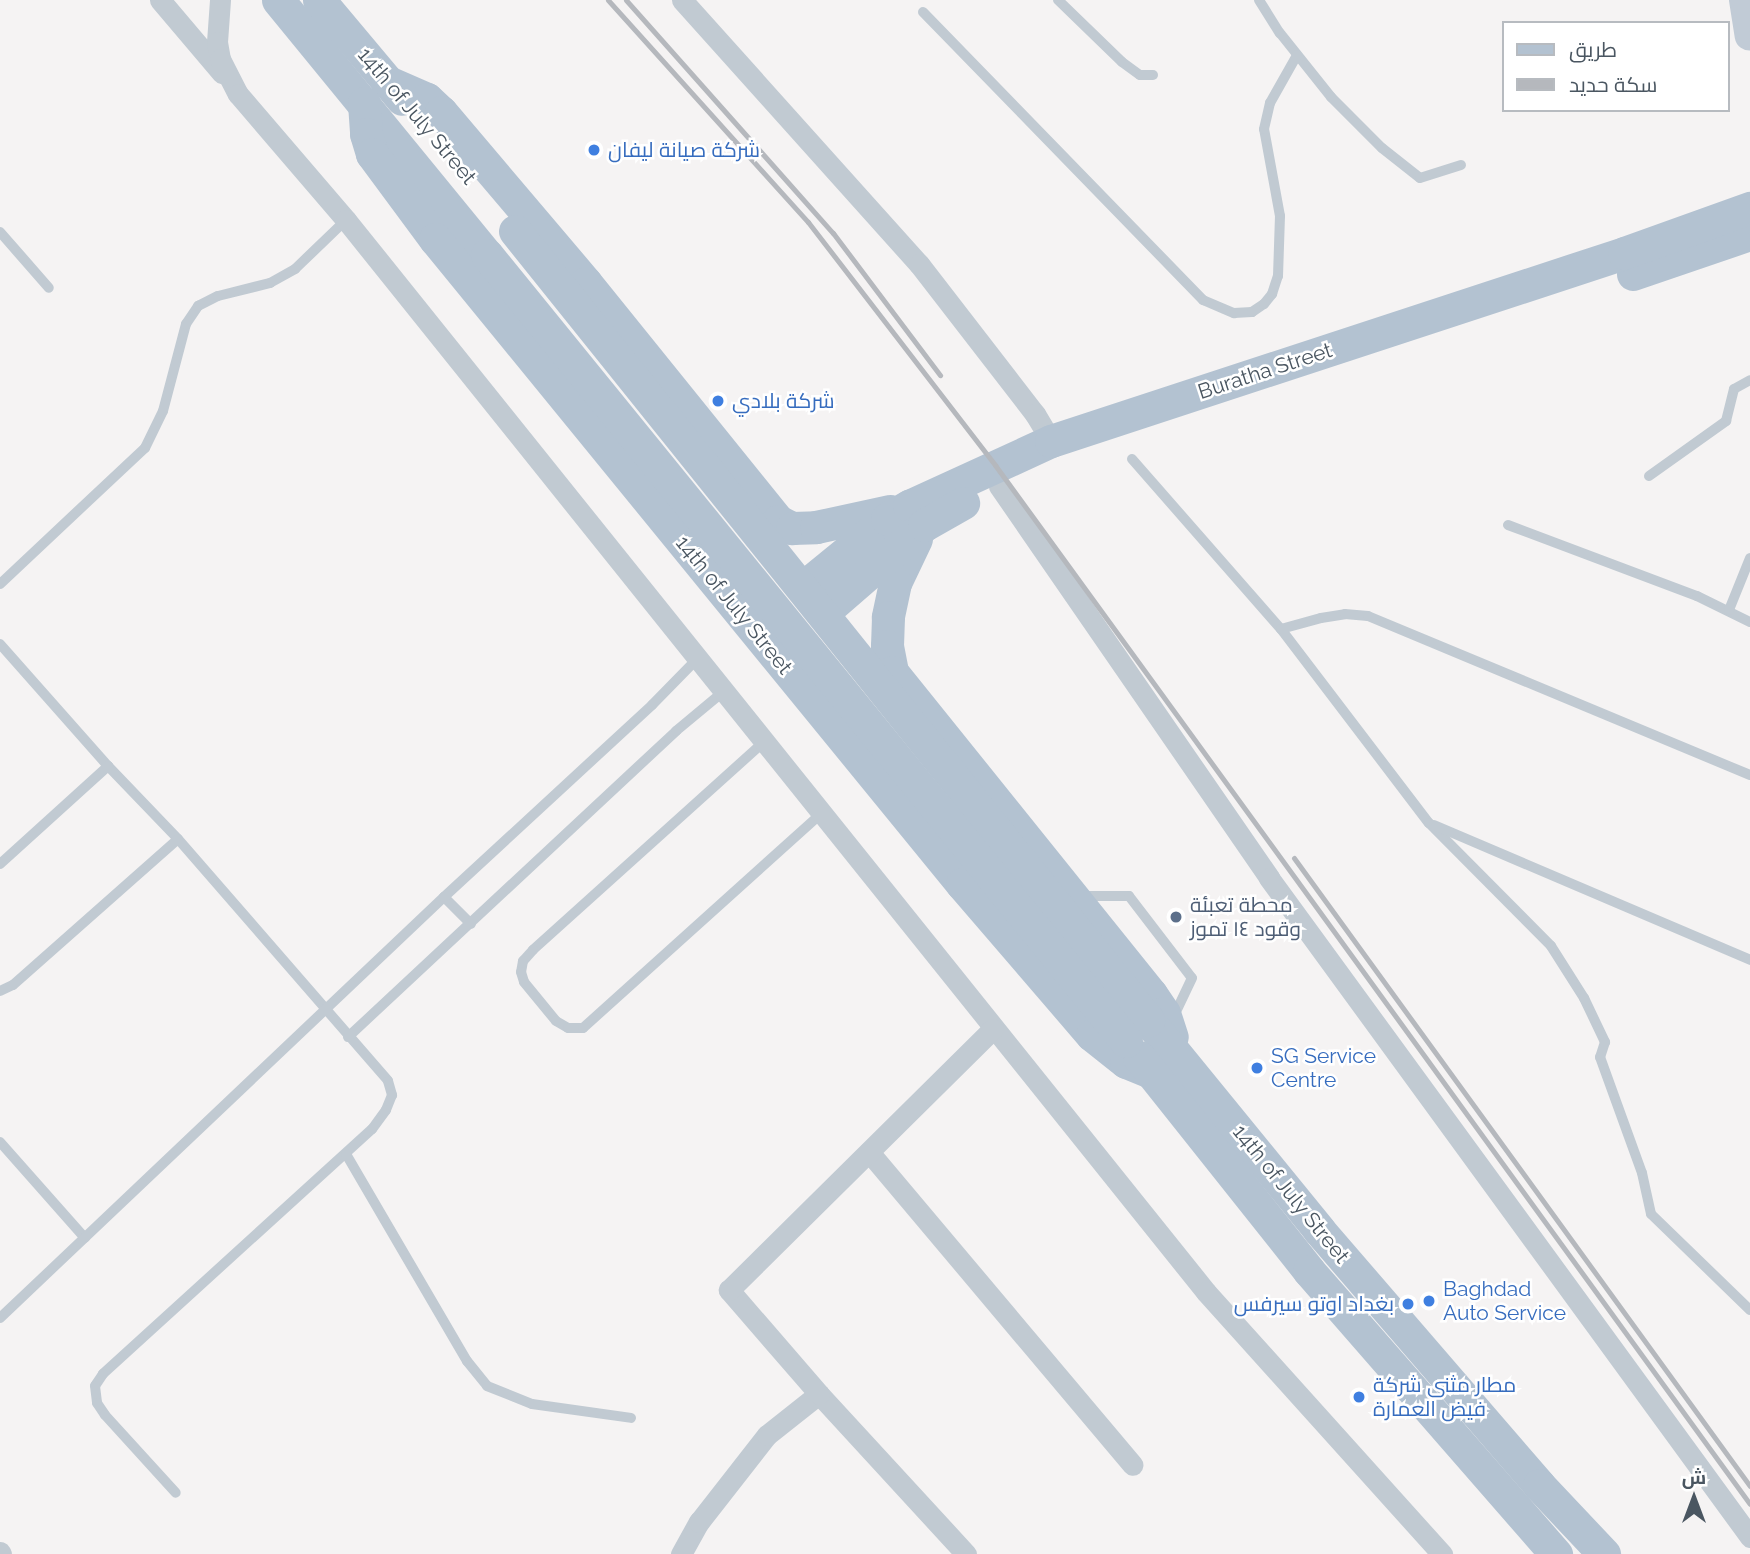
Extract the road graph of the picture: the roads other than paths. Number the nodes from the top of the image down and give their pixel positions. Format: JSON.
{"nodes":[{"id":1,"x":160,"y":0,"type":"edge"},
{"id":2,"x":220,"y":0,"type":"edge"},
{"id":3,"x":278,"y":0,"type":"edge"},
{"id":4,"x":319,"y":0,"type":"edge"},
{"id":5,"x":682,"y":0,"type":"edge"},
{"id":6,"x":1059,"y":0,"type":"edge"},
{"id":7,"x":1259,"y":0,"type":"edge"},
{"id":8,"x":1744,"y":0,"type":"edge"},
{"id":9,"x":923,"y":12,"type":"dead end"},
{"id":10,"x":1750,"y":36,"type":"edge"},
{"id":11,"x":1297,"y":55,"type":"junction"},
{"id":12,"x":1153,"y":75,"type":"dead end"},
{"id":13,"x":226,"y":77,"type":"junction"},
{"id":14,"x":390,"y":83,"type":"junction"},
{"id":15,"x":364,"y":103,"type":"junction"},
{"id":16,"x":1461,"y":165,"type":"dead end"},
{"id":17,"x":1750,"y":208,"type":"edge"},
{"id":18,"x":346,"y":220,"type":"junction"},
{"id":19,"x":0,"y":232,"type":"edge"},
{"id":20,"x":1750,"y":234,"type":"edge"},
{"id":21,"x":49,"y":288,"type":"dead end"},
{"id":22,"x":1750,"y":380,"type":"edge"},
{"id":23,"x":1051,"y":441,"type":"junction"},
{"id":24,"x":1132,"y":458,"type":"dead end"},
{"id":25,"x":1649,"y":476,"type":"dead end"},
{"id":26,"x":999,"y":486,"type":"junction"},
{"id":27,"x":917,"y":515,"type":"junction"},
{"id":28,"x":1508,"y":525,"type":"dead end"},
{"id":29,"x":1750,"y":558,"type":"edge"},
{"id":30,"x":0,"y":583,"type":"edge"},
{"id":31,"x":816,"y":597,"type":"dead end"},
{"id":32,"x":1729,"y":610,"type":"junction"},
{"id":33,"x":1750,"y":622,"type":"edge"},
{"id":34,"x":1280,"y":629,"type":"junction"},
{"id":35,"x":0,"y":644,"type":"edge"},
{"id":36,"x":697,"y":659,"type":"junction"},
{"id":37,"x":724,"y":691,"type":"junction"},
{"id":38,"x":766,"y":740,"type":"junction"},
{"id":39,"x":108,"y":766,"type":"junction"},
{"id":40,"x":1750,"y":775,"type":"edge"},
{"id":41,"x":822,"y":812,"type":"junction"},
{"id":42,"x":1429,"y":823,"type":"junction"},
{"id":43,"x":178,"y":839,"type":"junction"},
{"id":44,"x":0,"y":864,"type":"edge"},
{"id":45,"x":1072,"y":896,"type":"junction"},
{"id":46,"x":444,"y":897,"type":"junction"},
{"id":47,"x":471,"y":924,"type":"junction"},
{"id":48,"x":1750,"y":960,"type":"edge"},
{"id":49,"x":0,"y":991,"type":"edge"},
{"id":50,"x":325,"y":1012,"type":"junction"},
{"id":51,"x":993,"y":1029,"type":"junction"},
{"id":52,"x":348,"y":1037,"type":"junction"},
{"id":53,"x":1154,"y":1043,"type":"junction"},
{"id":54,"x":0,"y":1142,"type":"edge"},
{"id":55,"x":869,"y":1152,"type":"junction"},
{"id":56,"x":346,"y":1154,"type":"junction"},
{"id":57,"x":85,"y":1238,"type":"junction"},
{"id":58,"x":1750,"y":1310,"type":"edge"},
{"id":59,"x":0,"y":1318,"type":"edge"},
{"id":60,"x":818,"y":1394,"type":"junction"},
{"id":61,"x":631,"y":1418,"type":"dead end"},
{"id":62,"x":1133,"y":1465,"type":"dead end"},
{"id":63,"x":176,"y":1493,"type":"dead end"},
{"id":64,"x":1750,"y":1537,"type":"edge"},
{"id":65,"x":681,"y":1554,"type":"edge"},
{"id":66,"x":966,"y":1554,"type":"edge"},
{"id":67,"x":1442,"y":1554,"type":"edge"},
{"id":68,"x":1556,"y":1554,"type":"edge"},
{"id":69,"x":1604,"y":1554,"type":"edge"}],
"edges":[{"from":1,"to":13,"type":"street"},
{"from":2,"to":13,"type":"street"},
{"from":3,"to":15,"type":"main road","name":"14th of July Street"},
{"from":4,"to":14,"type":"main road","name":"14th of July Street"},
{"from":5,"to":23,"type":"street"},
{"from":6,"to":12,"type":"lane"},
{"from":7,"to":11,"type":"lane"},
{"from":8,"to":10,"type":"street"},
{"from":9,"to":11,"type":"lane"},
{"from":11,"to":16,"type":"lane"},
{"from":13,"to":18,"type":"street"},
{"from":14,"to":27,"type":"main road"},
{"from":14,"to":53,"type":"main road","name":"14th of July Street","bridge":true},
{"from":15,"to":53,"type":"main road","name":"14th of July Street","bridge":true},
{"from":15,"to":53,"type":"main road","name":"14th of July Street"},
{"from":17,"to":23,"type":"main road","name":"Buratha Street"},
{"from":18,"to":30,"type":"lane"},
{"from":18,"to":36,"type":"street"},
{"from":19,"to":21,"type":"lane"},
{"from":20,"to":26,"type":"main road","name":"Buratha Street"},
{"from":22,"to":25,"type":"lane"},
{"from":23,"to":27,"type":"main road","name":"Buratha Street"},
{"from":24,"to":34,"type":"lane"},
{"from":26,"to":27,"type":"main road","name":"Buratha Street"},
{"from":26,"to":64,"type":"street"},
{"from":27,"to":31,"type":"main road","name":"Buratha Street"},
{"from":27,"to":45,"type":"main road"},
{"from":28,"to":32,"type":"lane"},
{"from":29,"to":32,"type":"lane"},
{"from":32,"to":33,"type":"lane"},
{"from":34,"to":40,"type":"lane"},
{"from":34,"to":42,"type":"lane"},
{"from":35,"to":39,"type":"lane"},
{"from":36,"to":37,"type":"street"},
{"from":36,"to":46,"type":"lane"},
{"from":37,"to":38,"type":"street"},
{"from":37,"to":47,"type":"lane"},
{"from":38,"to":41,"type":"street"},
{"from":38,"to":41,"type":"lane"},
{"from":39,"to":43,"type":"lane"},
{"from":39,"to":44,"type":"lane"},
{"from":41,"to":51,"type":"street"},
{"from":42,"to":48,"type":"lane"},
{"from":42,"to":58,"type":"lane"},
{"from":43,"to":49,"type":"lane"},
{"from":43,"to":50,"type":"lane"},
{"from":45,"to":53,"type":"main road"},
{"from":45,"to":53,"type":"lane"},
{"from":46,"to":47,"type":"lane"},
{"from":46,"to":50,"type":"lane"},
{"from":47,"to":52,"type":"lane"},
{"from":50,"to":52,"type":"lane"},
{"from":50,"to":57,"type":"lane"},
{"from":51,"to":55,"type":"street"},
{"from":51,"to":67,"type":"street"},
{"from":52,"to":56,"type":"lane"},
{"from":53,"to":68,"type":"main road","name":"14th of July Street"},
{"from":53,"to":69,"type":"main road","name":"14th of July Street"},
{"from":54,"to":57,"type":"lane"},
{"from":55,"to":60,"type":"street"},
{"from":55,"to":62,"type":"street"},
{"from":56,"to":61,"type":"lane"},
{"from":56,"to":63,"type":"lane"},
{"from":57,"to":59,"type":"lane"},
{"from":60,"to":65,"type":"street"},
{"from":60,"to":66,"type":"street"}]}
